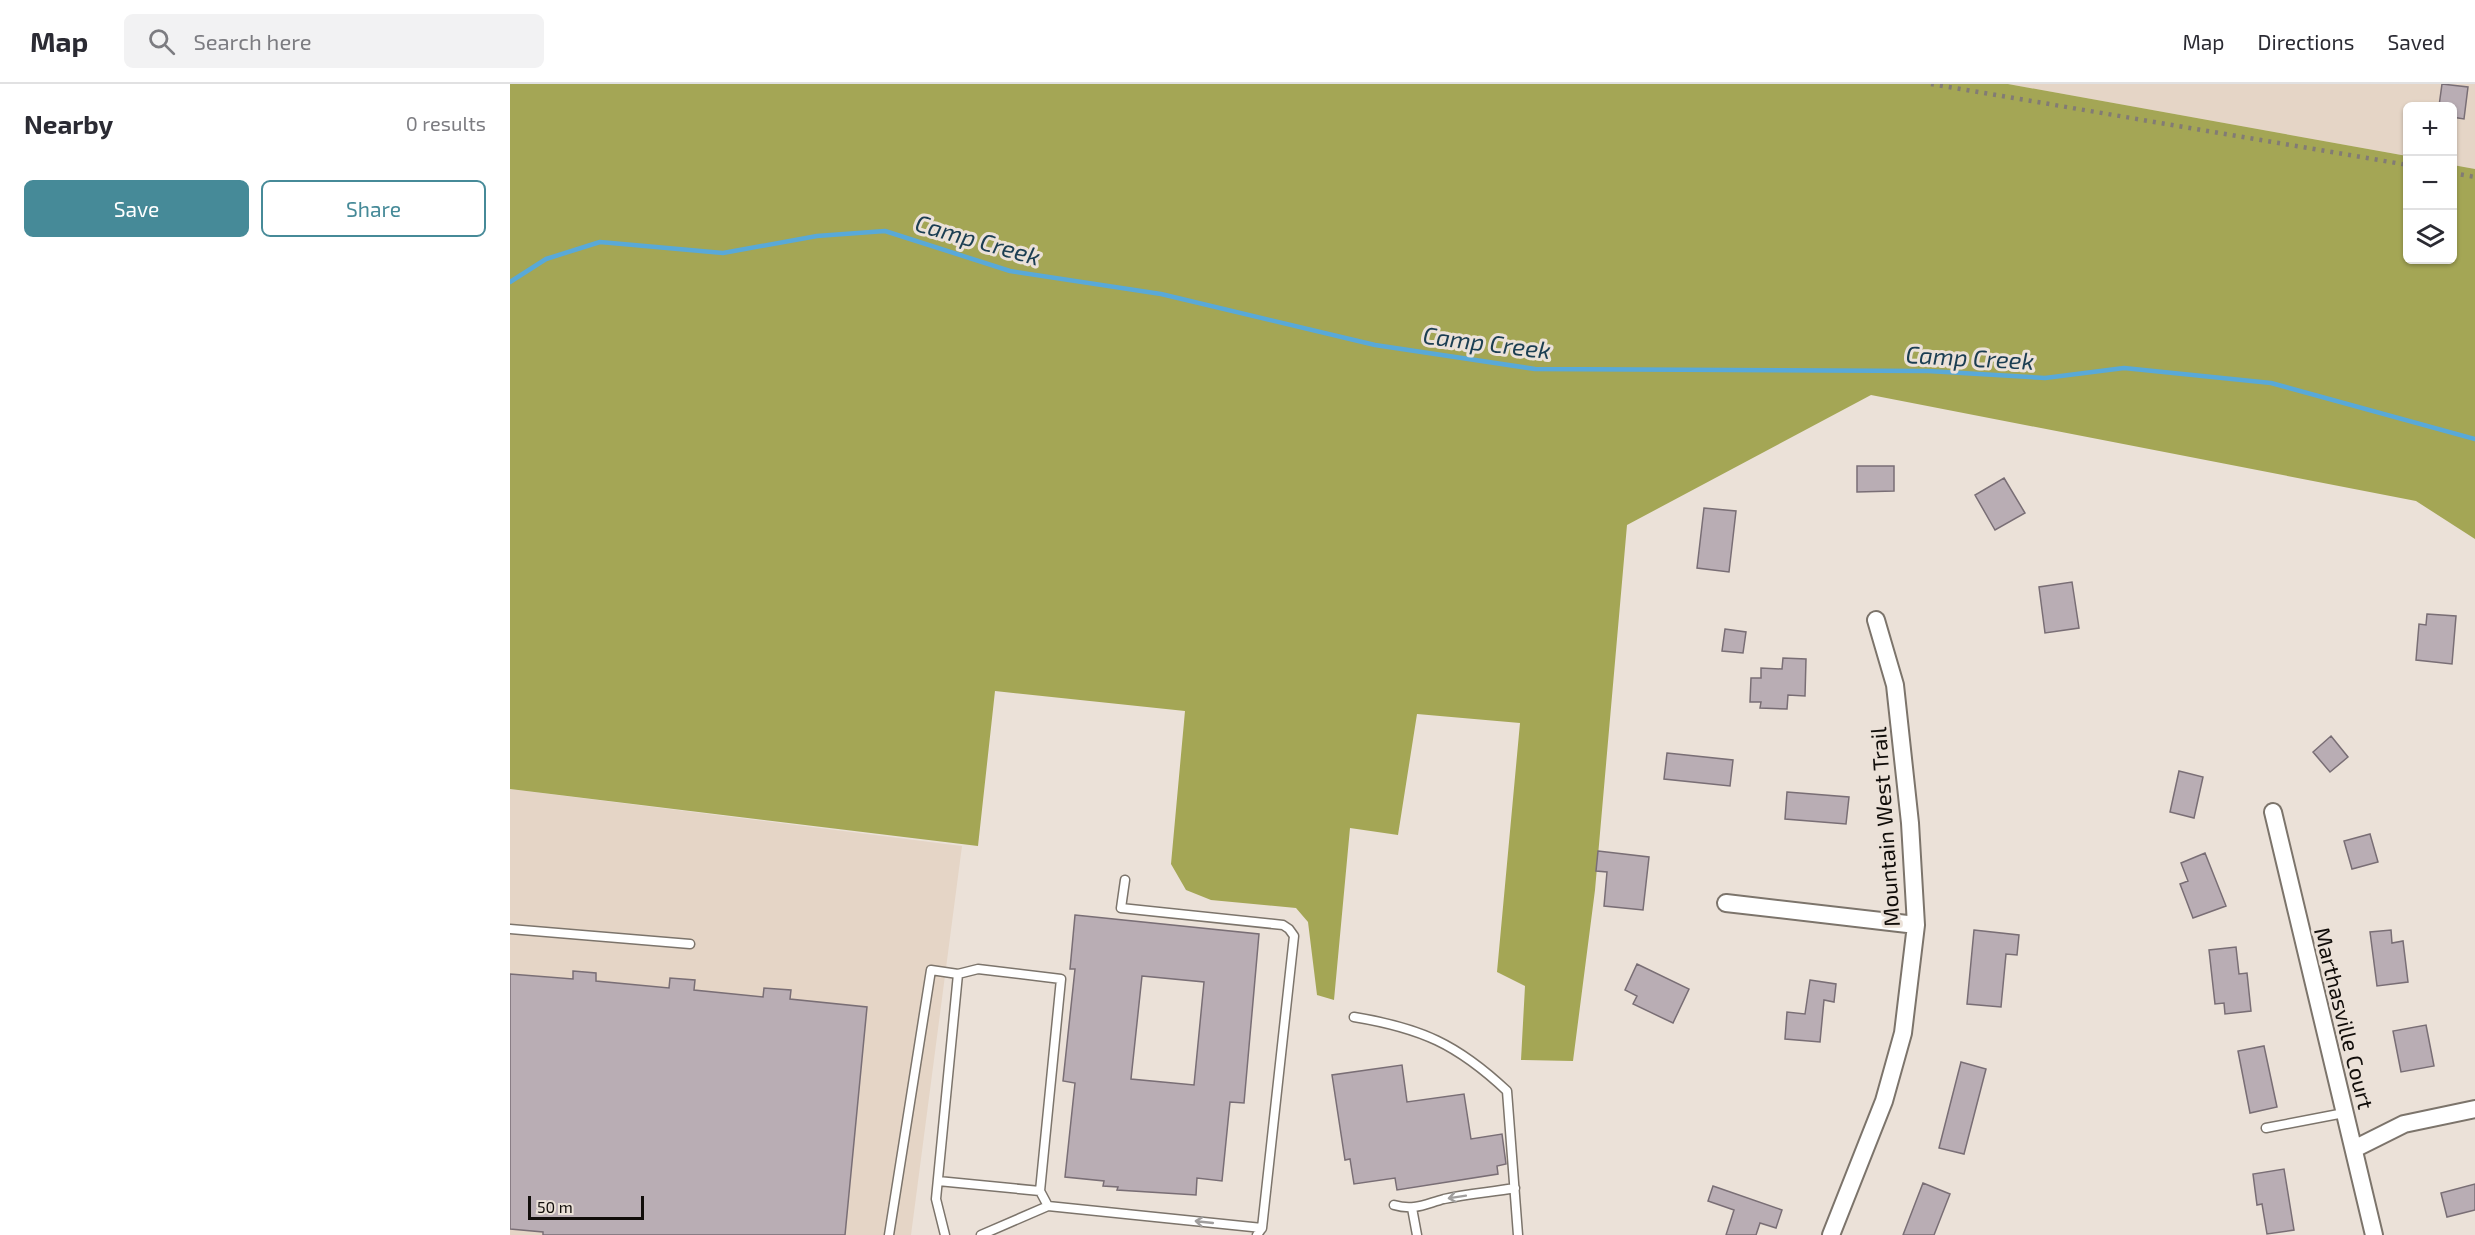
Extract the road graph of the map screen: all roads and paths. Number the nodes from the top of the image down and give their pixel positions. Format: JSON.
{"nodes":[{"id":1,"x":1876,"y":621,"type":"dead end"},
{"id":2,"x":2273,"y":812,"type":"dead end"},
{"id":3,"x":1125,"y":880,"type":"dead end"},
{"id":4,"x":1726,"y":903,"type":"dead end"},
{"id":5,"x":1916,"y":925,"type":"junction"},
{"id":6,"x":510,"y":929,"type":"edge"},
{"id":7,"x":690,"y":944,"type":"dead end"},
{"id":8,"x":958,"y":974,"type":"junction"},
{"id":9,"x":1354,"y":1017,"type":"dead end"},
{"id":10,"x":2475,"y":1109,"type":"edge"},
{"id":11,"x":2344,"y":1113,"type":"junction"},
{"id":12,"x":2266,"y":1128,"type":"dead end"},
{"id":13,"x":2356,"y":1148,"type":"junction"},
{"id":14,"x":938,"y":1181,"type":"junction"},
{"id":15,"x":1515,"y":1188,"type":"junction"},
{"id":16,"x":1040,"y":1191,"type":"junction"},
{"id":17,"x":1394,"y":1205,"type":"dead end"},
{"id":18,"x":1048,"y":1206,"type":"junction"},
{"id":19,"x":1412,"y":1208,"type":"junction"},
{"id":20,"x":1260,"y":1231,"type":"edge"},
{"id":21,"x":889,"y":1235,"type":"edge"},
{"id":22,"x":945,"y":1235,"type":"edge"},
{"id":23,"x":981,"y":1235,"type":"edge"},
{"id":24,"x":1416,"y":1235,"type":"edge"},
{"id":25,"x":1518,"y":1235,"type":"edge"},
{"id":26,"x":1831,"y":1235,"type":"edge"},
{"id":27,"x":2374,"y":1235,"type":"edge"}],
"edges":[{"from":1,"to":5,"type":"street","name":"Mountain West Trail"},
{"from":2,"to":11,"type":"street","name":"Marthasville Court"},
{"from":3,"to":20,"type":"lane"},
{"from":4,"to":5,"type":"street"},
{"from":5,"to":26,"type":"street","name":"Mountain West Trail"},
{"from":6,"to":7,"type":"lane"},
{"from":8,"to":14,"type":"lane"},
{"from":8,"to":16,"type":"lane"},
{"from":8,"to":21,"type":"lane"},
{"from":9,"to":15,"type":"lane"},
{"from":10,"to":13,"type":"street"},
{"from":11,"to":12,"type":"lane"},
{"from":11,"to":13,"type":"street","name":"Marthasville Court"},
{"from":13,"to":27,"type":"street","name":"Marthasville Court"},
{"from":14,"to":16,"type":"lane"},
{"from":14,"to":22,"type":"lane"},
{"from":15,"to":19,"type":"lane","one_way":true},
{"from":15,"to":25,"type":"lane"},
{"from":16,"to":18,"type":"lane"},
{"from":17,"to":19,"type":"lane"},
{"from":20,"to":18,"type":"lane","one_way":true},
{"from":18,"to":23,"type":"lane"},
{"from":19,"to":24,"type":"lane"}]}
